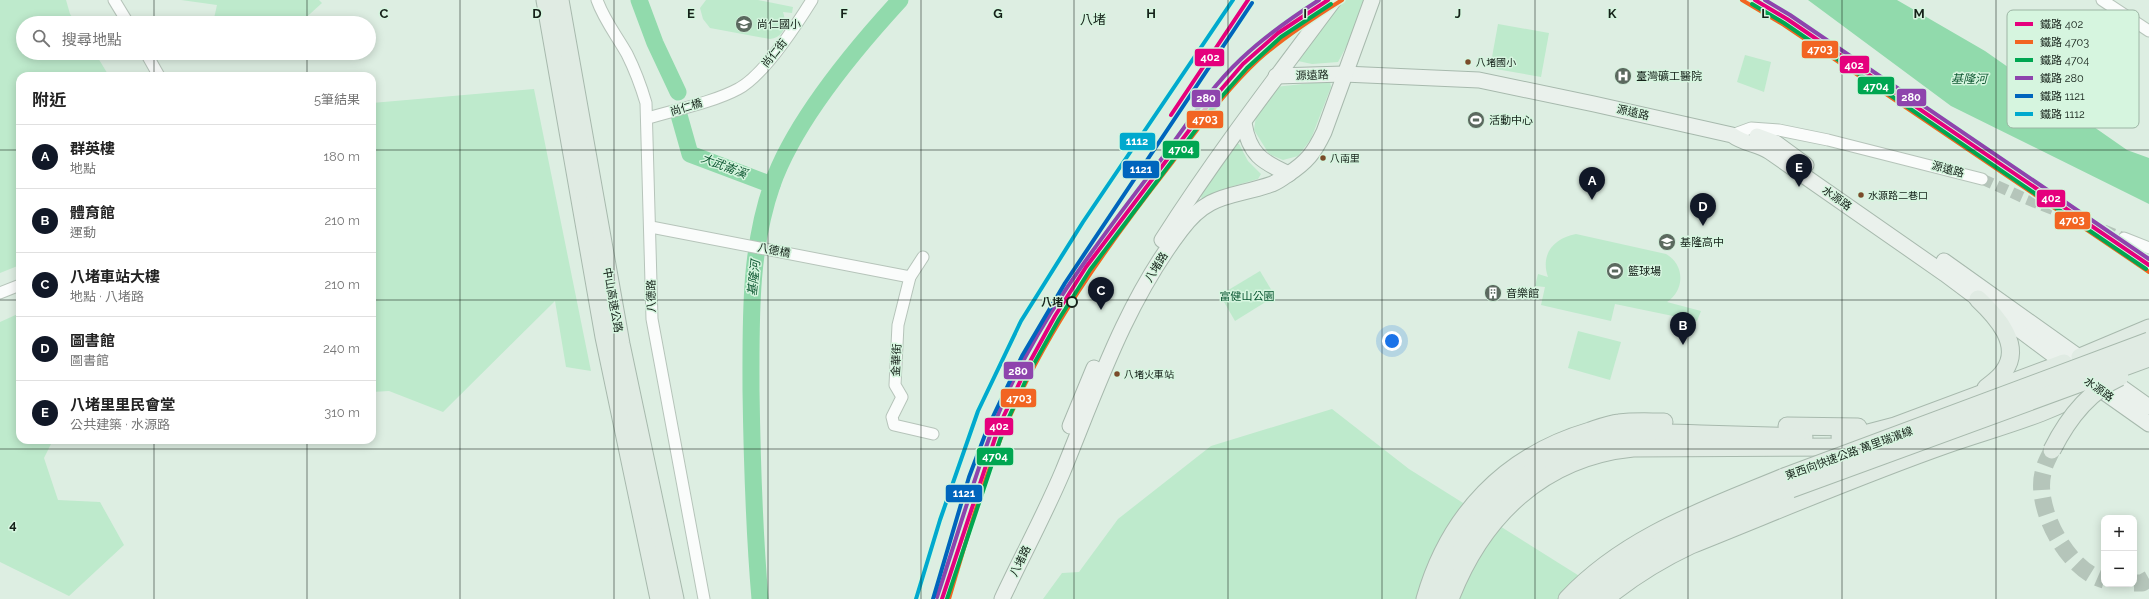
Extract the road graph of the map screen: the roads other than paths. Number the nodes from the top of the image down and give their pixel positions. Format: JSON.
{"nodes":[{"id":1,"x":114,"y":0,"type":"edge"},
{"id":2,"x":546,"y":0,"type":"edge"},
{"id":3,"x":560,"y":0,"type":"edge"},
{"id":4,"x":597,"y":0,"type":"edge"},
{"id":5,"x":812,"y":0,"type":"edge"},
{"id":6,"x":1334,"y":0,"type":"edge"},
{"id":7,"x":1372,"y":0,"type":"edge"},
{"id":8,"x":2102,"y":0,"type":"edge"},
{"id":9,"x":2118,"y":10,"type":"edge"},
{"id":10,"x":124,"y":16,"type":"edge"},
{"id":11,"x":2139,"y":24,"type":"edge"},
{"id":12,"x":2149,"y":30,"type":"edge"},
{"id":13,"x":150,"y":60,"type":"edge"},
{"id":14,"x":157,"y":72,"type":"edge"},
{"id":15,"x":1344,"y":74,"type":"junction"},
{"id":16,"x":1276,"y":76,"type":"junction"},
{"id":17,"x":725,"y":95,"type":"joint"},
{"id":18,"x":648,"y":118,"type":"junction"},
{"id":19,"x":1244,"y":124,"type":"junction"},
{"id":20,"x":1732,"y":136,"type":"junction"},
{"id":21,"x":1289,"y":174,"type":"junction"},
{"id":22,"x":1982,"y":179,"type":"tunnel mouth"},
{"id":23,"x":650,"y":227,"type":"junction"},
{"id":24,"x":2124,"y":238,"type":"tunnel mouth"},
{"id":25,"x":2149,"y":248,"type":"edge"},
{"id":26,"x":923,"y":257,"type":"dead end"},
{"id":27,"x":910,"y":276,"type":"junction"},
{"id":28,"x":16,"y":287,"type":"edge"},
{"id":29,"x":0,"y":293,"type":"edge"},
{"id":30,"x":1978,"y":298,"type":"junction"},
{"id":31,"x":1117,"y":327,"type":"junction"},
{"id":32,"x":2149,"y":328,"type":"edge"},
{"id":33,"x":2149,"y":341,"type":"edge"},
{"id":34,"x":2149,"y":345,"type":"edge"},
{"id":35,"x":2080,"y":357,"type":"junction"},
{"id":36,"x":2149,"y":358,"type":"edge"},
{"id":37,"x":2064,"y":363,"type":"junction"},
{"id":38,"x":2149,"y":364,"type":"edge"},
{"id":39,"x":2149,"y":367,"type":"edge"},
{"id":40,"x":2110,"y":379,"type":"junction"},
{"id":41,"x":2095,"y":386,"type":"junction"},
{"id":42,"x":1967,"y":399,"type":"junction"},
{"id":43,"x":2149,"y":407,"type":"edge"},
{"id":44,"x":2149,"y":424,"type":"edge"},
{"id":45,"x":1894,"y":426,"type":"junction"},
{"id":46,"x":933,"y":434,"type":"dead end"},
{"id":47,"x":2052,"y":450,"type":"tunnel mouth"},
{"id":48,"x":1788,"y":483,"type":"junction"},
{"id":49,"x":659,"y":599,"type":"edge"},
{"id":50,"x":676,"y":599,"type":"edge"},
{"id":51,"x":704,"y":599,"type":"edge"},
{"id":52,"x":990,"y":599,"type":"edge"},
{"id":53,"x":1002,"y":599,"type":"edge"},
{"id":54,"x":1424,"y":599,"type":"edge"},
{"id":55,"x":1438,"y":599,"type":"edge"},
{"id":56,"x":1450,"y":599,"type":"edge"},
{"id":57,"x":1567,"y":599,"type":"edge"},
{"id":58,"x":1586,"y":599,"type":"edge"},
{"id":59,"x":1605,"y":599,"type":"edge"}],
"edges":[{"from":1,"to":10,"type":"street"},
{"from":2,"to":49,"type":"highway","name":"中山高速公路"},
{"from":3,"to":50,"type":"highway","name":"中山高速公路"},
{"from":4,"to":18,"type":"street","name":"八德路"},
{"from":5,"to":17,"type":"street","name":"尚仁街"},
{"from":6,"to":16,"type":"main road","name":"八堵路"},
{"from":7,"to":15,"type":"main road","name":"八堵路"},
{"from":8,"to":9,"type":"street"},
{"from":11,"to":12,"type":"street"},
{"from":13,"to":14,"type":"street"},
{"from":15,"to":16,"type":"main road","name":"源遠路"},
{"from":15,"to":20,"type":"main road","name":"源遠路"},
{"from":15,"to":21,"type":"main road","name":"八堵路"},
{"from":16,"to":19,"type":"main road","name":"八堵路"},
{"from":17,"to":18,"type":"street","name":"尚仁橋"},
{"from":18,"to":23,"type":"street","name":"八德路"},
{"from":19,"to":21,"type":"main road"},
{"from":19,"to":31,"type":"main road","name":"八堵路"},
{"from":20,"to":22,"type":"street","name":"源遠路"},
{"from":20,"to":30,"type":"main road","name":"水源路"},
{"from":20,"to":35,"type":"main road","name":"水源路"},
{"from":21,"to":31,"type":"main road","name":"八堵路"},
{"from":23,"to":27,"type":"street","name":"八德橋"},
{"from":23,"to":51,"type":"street","name":"八德路"},
{"from":24,"to":25,"type":"street"},
{"from":26,"to":27,"type":"street","name":"金華街"},
{"from":27,"to":46,"type":"street","name":"金華街"},
{"from":28,"to":29,"type":"street"},
{"from":30,"to":37,"type":"main road","name":"水源路"},
{"from":30,"to":42,"type":"highway"},
{"from":31,"to":52,"type":"main road","name":"八堵路"},
{"from":31,"to":53,"type":"main road","name":"八堵路"},
{"from":32,"to":35,"type":"highway"},
{"from":33,"to":48,"type":"highway","name":"東西向快速公路 萬里瑞濱線","bridge":true},
{"from":34,"to":35,"type":"main road"},
{"from":35,"to":37,"type":"main road"},
{"from":35,"to":40,"type":"main road","name":"水源路"},
{"from":36,"to":48,"type":"highway","name":"東西向快速公路 萬里瑞濱線","bridge":true},
{"from":37,"to":41,"type":"main road","name":"水源路"},
{"from":37,"to":42,"type":"highway"},
{"from":38,"to":47,"type":"highway","bridge":true},
{"from":39,"to":40,"type":"main road"},
{"from":40,"to":41,"type":"main road"},
{"from":40,"to":43,"type":"main road","name":"水源路"},
{"from":41,"to":44,"type":"main road","name":"水源路"},
{"from":41,"to":56,"type":"highway"},
{"from":41,"to":59,"type":"highway"},
{"from":42,"to":45,"type":"highway"},
{"from":45,"to":54,"type":"highway"},
{"from":45,"to":55,"type":"highway"},
{"from":48,"to":57,"type":"highway","name":"東西向快速公路 萬里瑞濱線"},
{"from":48,"to":58,"type":"highway","name":"東西向快速公路 萬里瑞濱線"}]}
